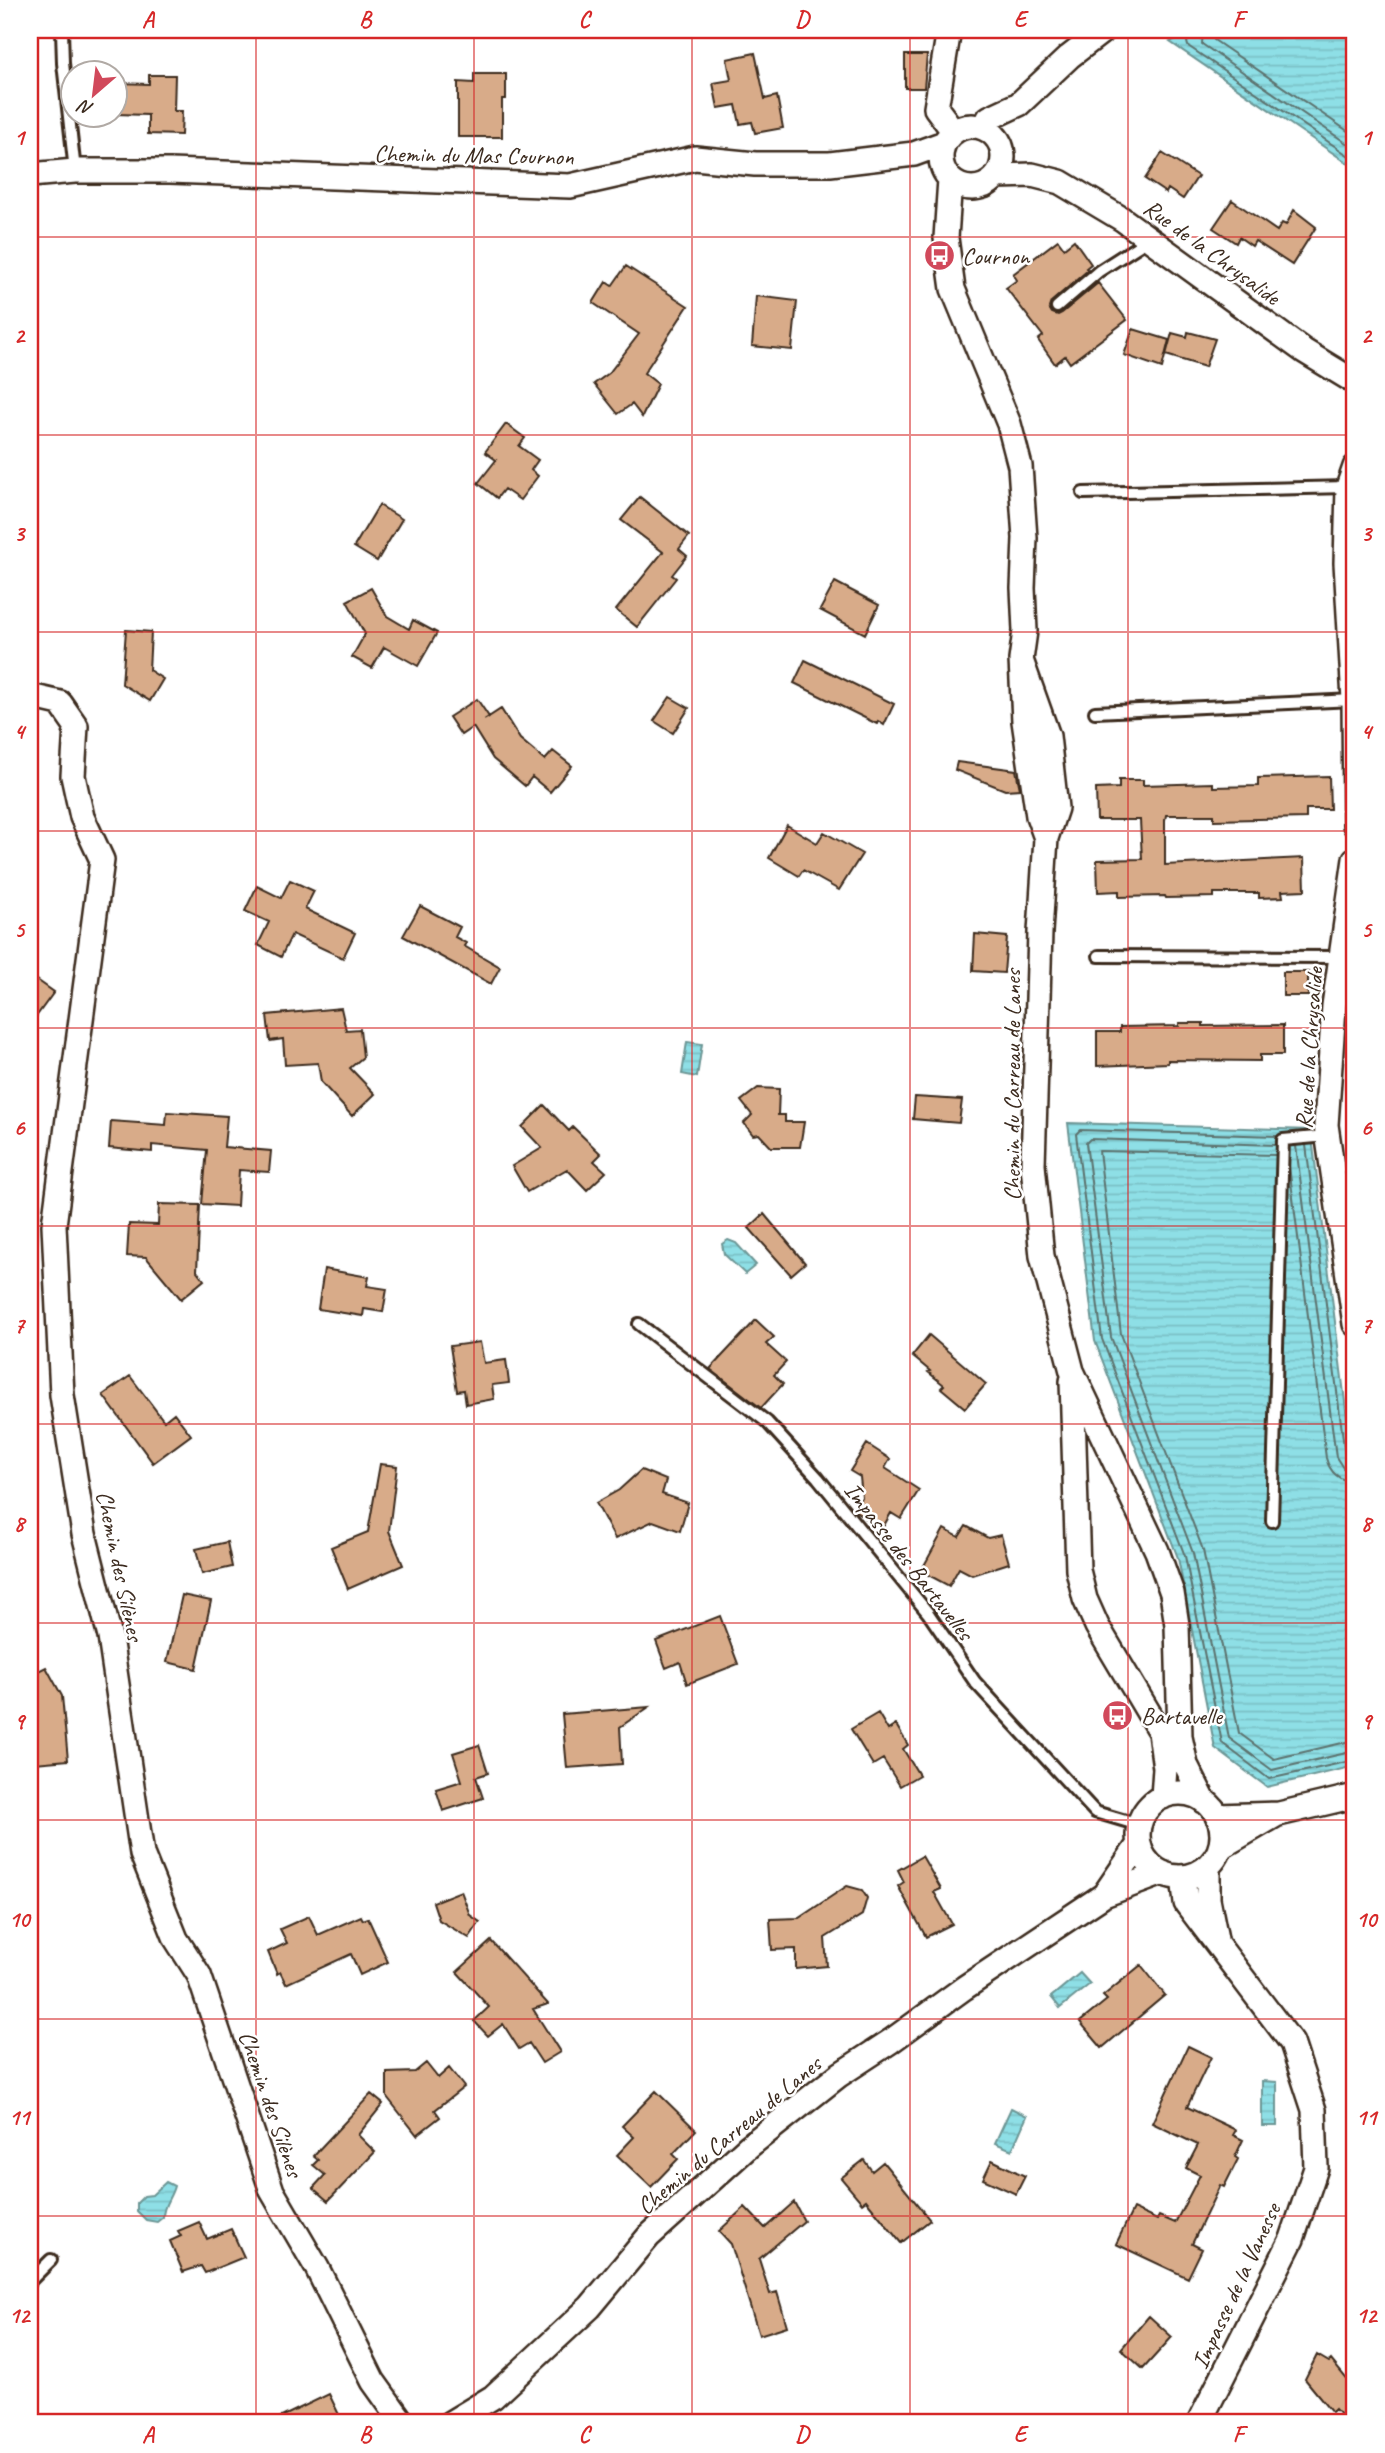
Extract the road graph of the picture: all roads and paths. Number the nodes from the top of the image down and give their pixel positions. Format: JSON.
{"nodes":[{"id":1,"x":62,"y":30,"type":"edge"},
{"id":2,"x":949,"y":30,"type":"edge"},
{"id":3,"x":1104,"y":30,"type":"edge"},
{"id":4,"x":949,"y":137,"type":"junction"},
{"id":5,"x":995,"y":140,"type":"junction"},
{"id":6,"x":914,"y":154,"type":"junction"},
{"id":7,"x":75,"y":171,"type":"junction"},
{"id":8,"x":946,"y":174,"type":"junction"},
{"id":9,"x":30,"y":175,"type":"edge"},
{"id":10,"x":1032,"y":175,"type":"junction"},
{"id":11,"x":987,"y":182,"type":"junction"},
{"id":12,"x":946,"y":238,"type":"junction"},
{"id":13,"x":1149,"y":239,"type":"junction"},
{"id":14,"x":1057,"y":307,"type":"dead end"},
{"id":15,"x":1355,"y":382,"type":"edge"},
{"id":16,"x":1351,"y":477,"type":"edge"},
{"id":17,"x":1083,"y":493,"type":"dead end"},
{"id":18,"x":30,"y":696,"type":"edge"},
{"id":19,"x":1354,"y":700,"type":"edge"},
{"id":20,"x":1095,"y":712,"type":"dead end"},
{"id":21,"x":1355,"y":825,"type":"edge"},
{"id":22,"x":1355,"y":859,"type":"edge"},
{"id":23,"x":1100,"y":956,"type":"dead end"},
{"id":24,"x":1342,"y":957,"type":"junction"},
{"id":25,"x":1327,"y":1136,"type":"junction"},
{"id":26,"x":639,"y":1324,"type":"dead end"},
{"id":27,"x":1355,"y":1324,"type":"edge"},
{"id":28,"x":1072,"y":1371,"type":"junction"},
{"id":29,"x":1272,"y":1521,"type":"dead end"},
{"id":30,"x":1355,"y":1796,"type":"edge"},
{"id":31,"x":1163,"y":1797,"type":"junction"},
{"id":32,"x":1211,"y":1808,"type":"junction"},
{"id":33,"x":1279,"y":1814,"type":"junction"},
{"id":34,"x":1139,"y":1835,"type":"junction"},
{"id":35,"x":1214,"y":1857,"type":"junction"},
{"id":36,"x":1173,"y":1875,"type":"junction"},
{"id":37,"x":1104,"y":1895,"type":"junction"},
{"id":38,"x":1217,"y":1946,"type":"junction"},
{"id":39,"x":51,"y":2260,"type":"dead end"},
{"id":40,"x":30,"y":2281,"type":"edge"},
{"id":41,"x":403,"y":2423,"type":"edge"},
{"id":42,"x":450,"y":2423,"type":"edge"},
{"id":43,"x":1199,"y":2423,"type":"edge"}],
"edges":[{"from":1,"to":7,"type":"lane"},
{"from":2,"to":4,"type":"street"},
{"from":3,"to":5,"type":"street"},
{"from":4,"to":5,"type":"street"},
{"from":4,"to":6,"type":"street","name":"Chemin du Mas Cournon"},
{"from":4,"to":8,"type":"street"},
{"from":5,"to":10,"type":"street","name":"Rue de la Chrysalide"},
{"from":5,"to":11,"type":"street"},
{"from":6,"to":7,"type":"street","name":"Chemin du Mas Cournon"},
{"from":6,"to":8,"type":"street"},
{"from":7,"to":9,"type":"street","name":"Chemin du Mas Cournon"},
{"from":8,"to":11,"type":"street"},
{"from":8,"to":12,"type":"street","name":"Chemin du Carreau de Lanes"},
{"from":10,"to":11,"type":"street","name":"Rue de la Chrysalide"},
{"from":10,"to":13,"type":"street","name":"Rue de la Chrysalide"},
{"from":11,"to":12,"type":"street"},
{"from":12,"to":28,"type":"street","name":"Chemin du Carreau de Lanes"},
{"from":13,"to":14,"type":"lane"},
{"from":13,"to":15,"type":"street","name":"Rue de la Chrysalide"},
{"from":16,"to":17,"type":"lane"},
{"from":16,"to":19,"type":"street"},
{"from":18,"to":41,"type":"street","name":"Chemin des Silènes"},
{"from":19,"to":20,"type":"lane"},
{"from":19,"to":21,"type":"street"},
{"from":22,"to":24,"type":"street","name":"Rue de la Chrysalide"},
{"from":23,"to":24,"type":"lane"},
{"from":24,"to":25,"type":"street","name":"Rue de la Chrysalide"},
{"from":25,"to":27,"type":"street","name":"Rue de la Chrysalide"},
{"from":25,"to":29,"type":"lane"},
{"from":26,"to":34,"type":"lane","name":"Impasse des Bartavelles"},
{"from":28,"to":31,"type":"street","name":"Chemin du Carreau de Lanes"},
{"from":28,"to":32,"type":"street","name":"Chemin du Carreau de Lanes"},
{"from":30,"to":33,"type":"street"},
{"from":31,"to":32,"type":"street"},
{"from":31,"to":34,"type":"street"},
{"from":32,"to":33,"type":"street"},
{"from":32,"to":35,"type":"street"},
{"from":33,"to":35,"type":"street"},
{"from":34,"to":36,"type":"street"},
{"from":34,"to":37,"type":"street","name":"Chemin du Carreau de Lanes"},
{"from":35,"to":36,"type":"street"},
{"from":35,"to":38,"type":"street","name":"Impasse de la Vanesse"},
{"from":36,"to":37,"type":"street","name":"Chemin du Carreau de Lanes"},
{"from":36,"to":38,"type":"street","name":"Impasse de la Vanesse"},
{"from":37,"to":42,"type":"street","name":"Chemin du Carreau de Lanes"},
{"from":38,"to":43,"type":"street","name":"Impasse de la Vanesse"},
{"from":39,"to":40,"type":"lane"}]}
